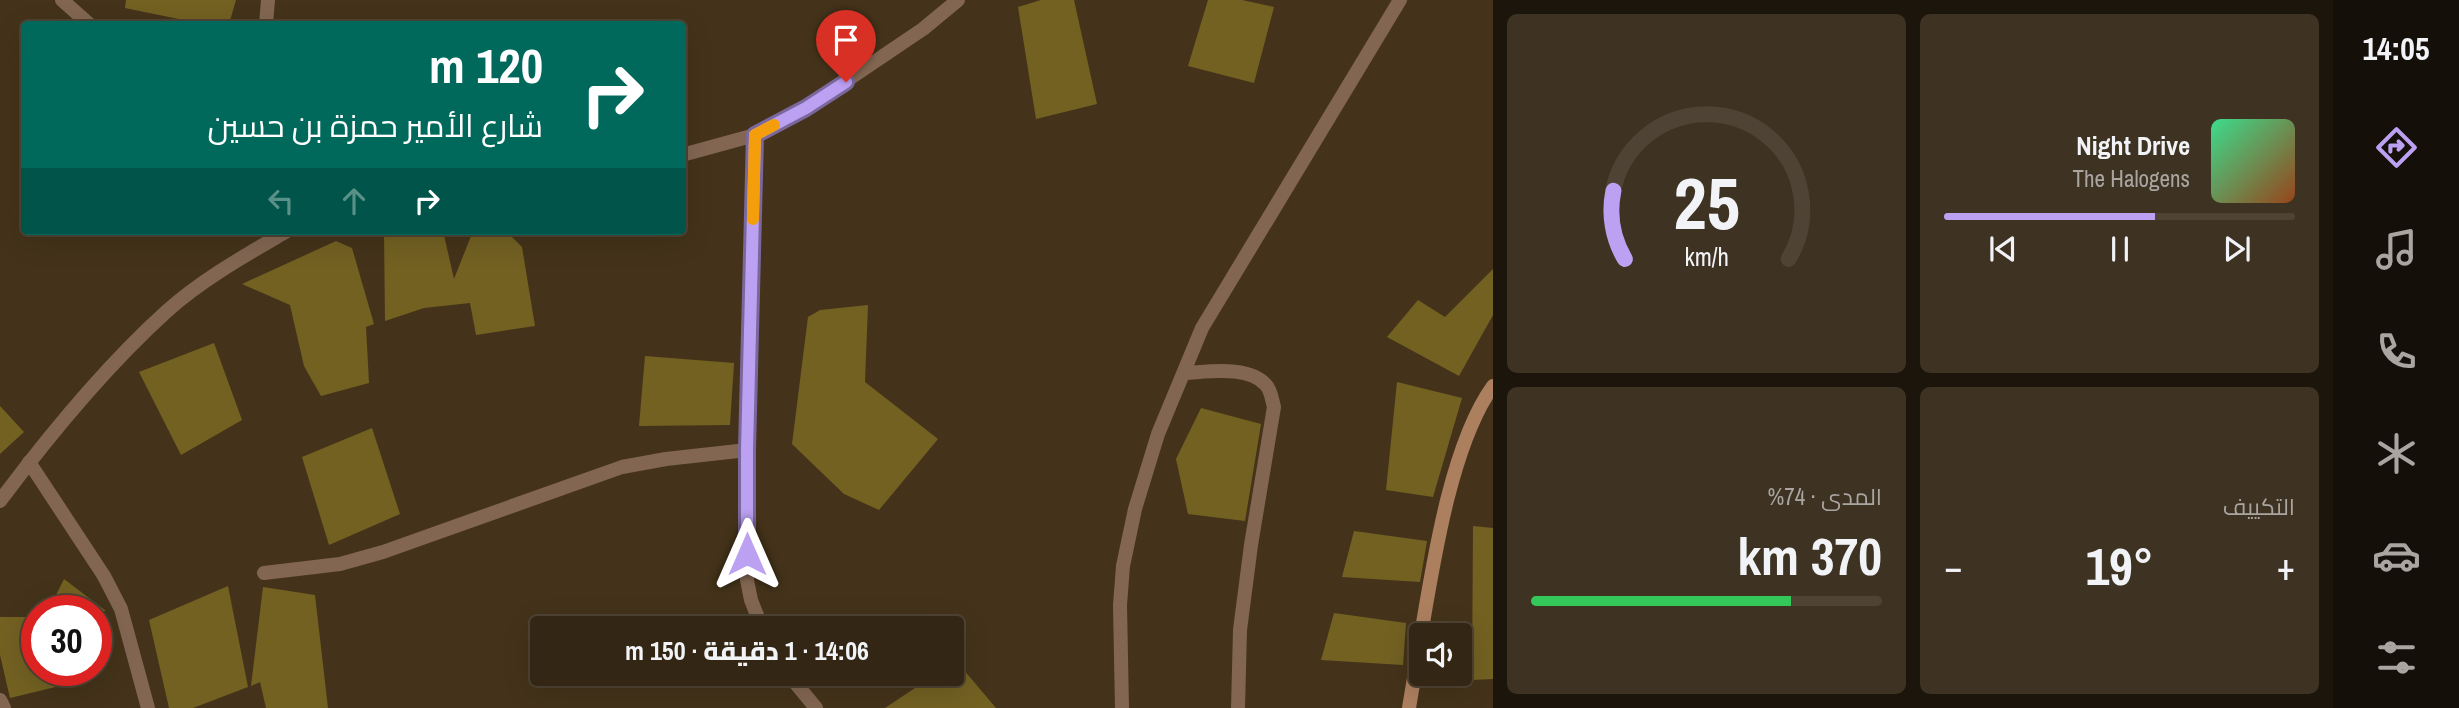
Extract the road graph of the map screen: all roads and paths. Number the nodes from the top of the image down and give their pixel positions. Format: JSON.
{"nodes":[{"id":1,"x":62,"y":0,"type":"edge"},
{"id":2,"x":268,"y":0,"type":"edge"},
{"id":3,"x":958,"y":0,"type":"edge"},
{"id":4,"x":1400,"y":0,"type":"edge"},
{"id":5,"x":86,"y":21,"type":"edge"},
{"id":6,"x":266,"y":21,"type":"edge"},
{"id":7,"x":755,"y":135,"type":"junction"},
{"id":8,"x":686,"y":154,"type":"edge"},
{"id":9,"x":280,"y":235,"type":"edge"},
{"id":10,"x":1185,"y":373,"type":"junction"},
{"id":11,"x":1493,"y":386,"type":"edge"},
{"id":12,"x":747,"y":450,"type":"junction"},
{"id":13,"x":29,"y":463,"type":"junction"},
{"id":14,"x":0,"y":500,"type":"edge"},
{"id":15,"x":264,"y":573,"type":"dead end"},
{"id":16,"x":757,"y":616,"type":"edge"},
{"id":17,"x":1423,"y":623,"type":"edge"},
{"id":18,"x":798,"y":686,"type":"edge"},
{"id":19,"x":1413,"y":686,"type":"edge"},
{"id":20,"x":0,"y":700,"type":"edge"},
{"id":21,"x":4,"y":708,"type":"edge"},
{"id":22,"x":148,"y":708,"type":"edge"},
{"id":23,"x":816,"y":708,"type":"edge"},
{"id":24,"x":1122,"y":708,"type":"edge"},
{"id":25,"x":1238,"y":708,"type":"edge"},
{"id":26,"x":1409,"y":708,"type":"edge"}],
"edges":[{"from":1,"to":5,"type":"street"},
{"from":2,"to":6,"type":"street"},
{"from":3,"to":7,"type":"street"},
{"from":4,"to":10,"type":"street"},
{"from":7,"to":8,"type":"street"},
{"from":7,"to":12,"type":"street"},
{"from":9,"to":13,"type":"street"},
{"from":10,"to":24,"type":"street"},
{"from":10,"to":25,"type":"street"},
{"from":11,"to":17,"type":"main road"},
{"from":12,"to":15,"type":"street"},
{"from":12,"to":16,"type":"street"},
{"from":13,"to":14,"type":"street"},
{"from":13,"to":22,"type":"street"},
{"from":18,"to":23,"type":"street"},
{"from":19,"to":26,"type":"main road"},
{"from":20,"to":21,"type":"street"}]}
